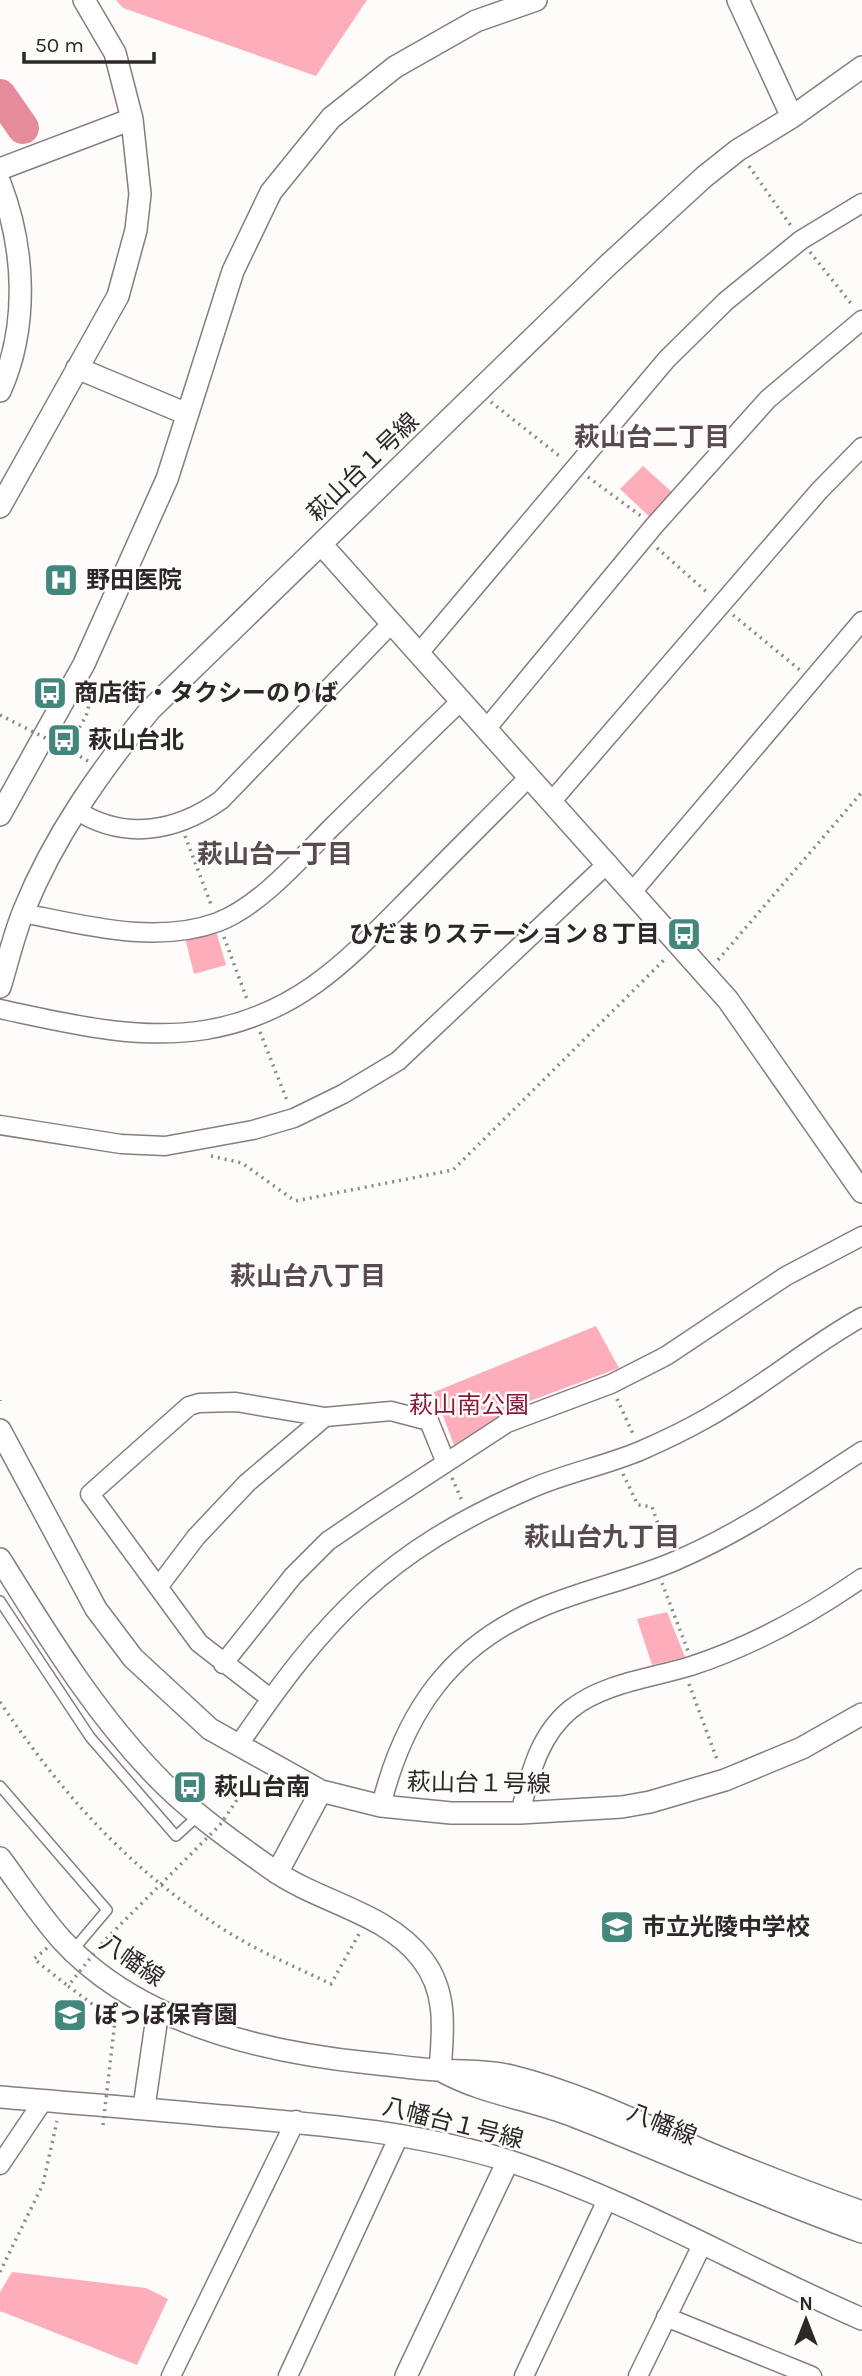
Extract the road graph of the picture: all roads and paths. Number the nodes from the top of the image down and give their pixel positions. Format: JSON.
{"nodes":[{"id":1,"x":84,"y":0,"type":"edge"},
{"id":2,"x":536,"y":0,"type":"edge"},
{"id":3,"x":738,"y":0,"type":"edge"},
{"id":4,"x":862,"y":67,"type":"edge"},
{"id":5,"x":792,"y":117,"type":"junction"},
{"id":6,"x":132,"y":119,"type":"junction"},
{"id":7,"x":0,"y":169,"type":"edge"},
{"id":8,"x":0,"y":183,"type":"edge"},
{"id":9,"x":862,"y":203,"type":"edge"},
{"id":10,"x":8,"y":234,"type":"edge"},
{"id":11,"x":862,"y":320,"type":"edge"},
{"id":12,"x":7,"y":353,"type":"edge"},
{"id":13,"x":77,"y":368,"type":"junction"},
{"id":14,"x":0,"y":391,"type":"edge"},
{"id":15,"x":187,"y":414,"type":"junction"},
{"id":16,"x":862,"y":447,"type":"edge"},
{"id":17,"x":0,"y":507,"type":"edge"},
{"id":18,"x":321,"y":544,"type":"junction"},
{"id":19,"x":862,"y":621,"type":"edge"},
{"id":20,"x":392,"y":623,"type":"junction"},
{"id":21,"x":419,"y":653,"type":"junction"},
{"id":22,"x":462,"y":700,"type":"junction"},
{"id":23,"x":0,"y":715,"type":"edge"},
{"id":24,"x":86,"y":716,"type":"dead end"},
{"id":25,"x":488,"y":728,"type":"junction"},
{"id":26,"x":68,"y":749,"type":"junction"},
{"id":27,"x":89,"y":761,"type":"dead end"},
{"id":28,"x":529,"y":777,"type":"junction"},
{"id":29,"x":862,"y":792,"type":"edge"},
{"id":30,"x":552,"y":801,"type":"junction"},
{"id":31,"x":76,"y":810,"type":"junction"},
{"id":32,"x":0,"y":815,"type":"edge"},
{"id":33,"x":180,"y":824,"type":"junction"},
{"id":34,"x":608,"y":863,"type":"junction"},
{"id":35,"x":633,"y":891,"type":"junction"},
{"id":36,"x":23,"y":913,"type":"junction"},
{"id":37,"x":218,"y":922,"type":"junction"},
{"id":38,"x":678,"y":946,"type":"junction"},
{"id":39,"x":705,"y":975,"type":"junction"},
{"id":40,"x":0,"y":987,"type":"edge"},
{"id":41,"x":0,"y":1009,"type":"edge"},
{"id":42,"x":254,"y":1017,"type":"junction"},
{"id":43,"x":294,"y":1118,"type":"junction"},
{"id":44,"x":0,"y":1125,"type":"edge"},
{"id":45,"x":203,"y":1154,"type":"dead end"},
{"id":46,"x":862,"y":1192,"type":"edge"},
{"id":47,"x":862,"y":1236,"type":"edge"},
{"id":48,"x":862,"y":1317,"type":"edge"},
{"id":49,"x":611,"y":1384,"type":"junction"},
{"id":50,"x":325,"y":1417,"type":"junction"},
{"id":51,"x":0,"y":1430,"type":"edge"},
{"id":52,"x":641,"y":1450,"type":"junction"},
{"id":53,"x":862,"y":1451,"type":"edge"},
{"id":54,"x":616,"y":1459,"type":"junction"},
{"id":55,"x":446,"y":1463,"type":"junction"},
{"id":56,"x":469,"y":1516,"type":"junction"},
{"id":57,"x":0,"y":1559,"type":"edge"},
{"id":58,"x":664,"y":1565,"type":"junction"},
{"id":59,"x":862,"y":1578,"type":"edge"},
{"id":60,"x":159,"y":1586,"type":"junction"},
{"id":61,"x":0,"y":1601,"type":"edge"},
{"id":62,"x":223,"y":1664,"type":"junction"},
{"id":63,"x":688,"y":1667,"type":"junction"},
{"id":64,"x":271,"y":1698,"type":"junction"},
{"id":65,"x":0,"y":1702,"type":"edge"},
{"id":66,"x":862,"y":1714,"type":"edge"},
{"id":67,"x":238,"y":1746,"type":"junction"},
{"id":68,"x":255,"y":1773,"type":"dead end"},
{"id":69,"x":725,"y":1780,"type":"junction"},
{"id":70,"x":0,"y":1786,"type":"edge"},
{"id":71,"x":321,"y":1791,"type":"junction"},
{"id":72,"x":381,"y":1806,"type":"junction"},
{"id":73,"x":520,"y":1813,"type":"junction"},
{"id":74,"x":199,"y":1815,"type":"junction"},
{"id":75,"x":0,"y":1858,"type":"edge"},
{"id":76,"x":277,"y":1873,"type":"junction"},
{"id":77,"x":368,"y":1918,"type":"junction"},
{"id":78,"x":66,"y":1944,"type":"junction"},
{"id":79,"x":68,"y":1986,"type":"junction"},
{"id":80,"x":158,"y":2010,"type":"junction"},
{"id":81,"x":440,"y":2070,"type":"junction"},
{"id":82,"x":0,"y":2097,"type":"edge"},
{"id":83,"x":43,"y":2101,"type":"junction"},
{"id":84,"x":144,"y":2107,"type":"junction"},
{"id":85,"x":296,"y":2120,"type":"junction"},
{"id":86,"x":57,"y":2122,"type":"dead end"},
{"id":87,"x":103,"y":2125,"type":"dead end"},
{"id":88,"x":400,"y":2134,"type":"junction"},
{"id":89,"x":508,"y":2161,"type":"junction"},
{"id":90,"x":0,"y":2165,"type":"edge"},
{"id":91,"x":607,"y":2200,"type":"junction"},
{"id":92,"x":862,"y":2212,"type":"edge"},
{"id":93,"x":862,"y":2232,"type":"edge"},
{"id":94,"x":702,"y":2245,"type":"junction"},
{"id":95,"x":0,"y":2272,"type":"edge"},
{"id":96,"x":666,"y":2317,"type":"junction"},
{"id":97,"x":862,"y":2319,"type":"edge"},
{"id":98,"x":171,"y":2376,"type":"edge"},
{"id":99,"x":288,"y":2376,"type":"edge"},
{"id":100,"x":406,"y":2376,"type":"edge"},
{"id":101,"x":524,"y":2376,"type":"edge"},
{"id":102,"x":638,"y":2376,"type":"edge"},
{"id":103,"x":812,"y":2376,"type":"edge"}],
"edges":[{"from":1,"to":6,"type":"street"},
{"from":2,"to":15,"type":"street"},
{"from":3,"to":5,"type":"street"},
{"from":4,"to":5,"type":"street","name":"萩山台１号線"},
{"from":5,"to":18,"type":"street","name":"萩山台１号線"},
{"from":6,"to":7,"type":"street"},
{"from":6,"to":13,"type":"street"},
{"from":8,"to":10,"type":"street"},
{"from":9,"to":21,"type":"street"},
{"from":10,"to":12,"type":"street"},
{"from":11,"to":25,"type":"street"},
{"from":12,"to":14,"type":"street"},
{"from":13,"to":15,"type":"street"},
{"from":13,"to":17,"type":"street"},
{"from":15,"to":32,"type":"street"},
{"from":16,"to":30,"type":"street"},
{"from":18,"to":20,"type":"street"},
{"from":18,"to":31,"type":"street","name":"萩山台１号線"},
{"from":19,"to":35,"type":"street"},
{"from":20,"to":21,"type":"street"},
{"from":20,"to":33,"type":"street"},
{"from":21,"to":22,"type":"street"},
{"from":22,"to":25,"type":"street"},
{"from":22,"to":37,"type":"street"},
{"from":23,"to":26,"type":"path","bridge":true},
{"from":24,"to":26,"type":"path"},
{"from":25,"to":28,"type":"street"},
{"from":26,"to":27,"type":"path"},
{"from":28,"to":30,"type":"street"},
{"from":28,"to":42,"type":"street"},
{"from":29,"to":39,"type":"path"},
{"from":30,"to":34,"type":"street"},
{"from":31,"to":33,"type":"street"},
{"from":31,"to":36,"type":"street","name":"萩山台１号線"},
{"from":33,"to":37,"type":"path"},
{"from":34,"to":35,"type":"street"},
{"from":34,"to":43,"type":"street"},
{"from":35,"to":38,"type":"street"},
{"from":36,"to":37,"type":"street"},
{"from":36,"to":40,"type":"street","name":"萩山台１号線"},
{"from":37,"to":42,"type":"path"},
{"from":38,"to":39,"type":"street"},
{"from":38,"to":45,"type":"path"},
{"from":39,"to":46,"type":"street"},
{"from":41,"to":42,"type":"street"},
{"from":42,"to":43,"type":"path"},
{"from":43,"to":44,"type":"street"},
{"from":47,"to":49,"type":"street"},
{"from":48,"to":52,"type":"street"},
{"from":49,"to":52,"type":"path"},
{"from":49,"to":55,"type":"street"},
{"from":50,"to":55,"type":"street"},
{"from":50,"to":60,"type":"street"},
{"from":50,"to":60,"type":"street"},
{"from":51,"to":67,"type":"street","name":"萩山台１号線"},
{"from":52,"to":54,"type":"street"},
{"from":53,"to":58,"type":"street"},
{"from":54,"to":56,"type":"street"},
{"from":54,"to":58,"type":"path"},
{"from":55,"to":56,"type":"path"},
{"from":55,"to":62,"type":"street"},
{"from":56,"to":64,"type":"street"},
{"from":57,"to":74,"type":"street"},
{"from":58,"to":63,"type":"path"},
{"from":58,"to":72,"type":"street"},
{"from":59,"to":63,"type":"street"},
{"from":60,"to":62,"type":"street"},
{"from":61,"to":74,"type":"lane"},
{"from":62,"to":64,"type":"street"},
{"from":63,"to":69,"type":"path"},
{"from":63,"to":73,"type":"street"},
{"from":64,"to":67,"type":"street"},
{"from":65,"to":77,"type":"path"},
{"from":66,"to":69,"type":"street","name":"萩山台１号線"},
{"from":67,"to":71,"type":"street","name":"萩山台１号線"},
{"from":68,"to":79,"type":"path","bridge":true},
{"from":69,"to":73,"type":"street","name":"萩山台１号線"},
{"from":70,"to":78,"type":"lane"},
{"from":71,"to":72,"type":"street","name":"萩山台１号線"},
{"from":71,"to":76,"type":"street"},
{"from":72,"to":73,"type":"street","name":"萩山台１号線"},
{"from":74,"to":76,"type":"street"},
{"from":75,"to":78,"type":"street","name":"八幡線"},
{"from":76,"to":77,"type":"street"},
{"from":77,"to":81,"type":"street"},
{"from":78,"to":79,"type":"path"},
{"from":78,"to":80,"type":"street","name":"八幡線"},
{"from":79,"to":87,"type":"path","bridge":true},
{"from":80,"to":81,"type":"street","name":"八幡線"},
{"from":80,"to":84,"type":"street"},
{"from":81,"to":92,"type":"street","name":"八幡線"},
{"from":81,"to":93,"type":"street","name":"八幡線"},
{"from":82,"to":83,"type":"street","name":"八幡台１号線"},
{"from":83,"to":84,"type":"street","name":"八幡台１号線"},
{"from":83,"to":90,"type":"street"},
{"from":84,"to":85,"type":"street","name":"八幡台１号線"},
{"from":85,"to":88,"type":"street","name":"八幡台１号線"},
{"from":85,"to":98,"type":"street"},
{"from":86,"to":95,"type":"path"},
{"from":88,"to":89,"type":"street","name":"八幡台１号線"},
{"from":88,"to":99,"type":"street"},
{"from":89,"to":91,"type":"street","name":"八幡台１号線"},
{"from":89,"to":100,"type":"street"},
{"from":91,"to":94,"type":"street","name":"八幡台１号線"},
{"from":91,"to":101,"type":"street"},
{"from":94,"to":96,"type":"street"},
{"from":94,"to":97,"type":"street","name":"八幡台１号線"},
{"from":96,"to":102,"type":"street"},
{"from":96,"to":103,"type":"street"}]}
